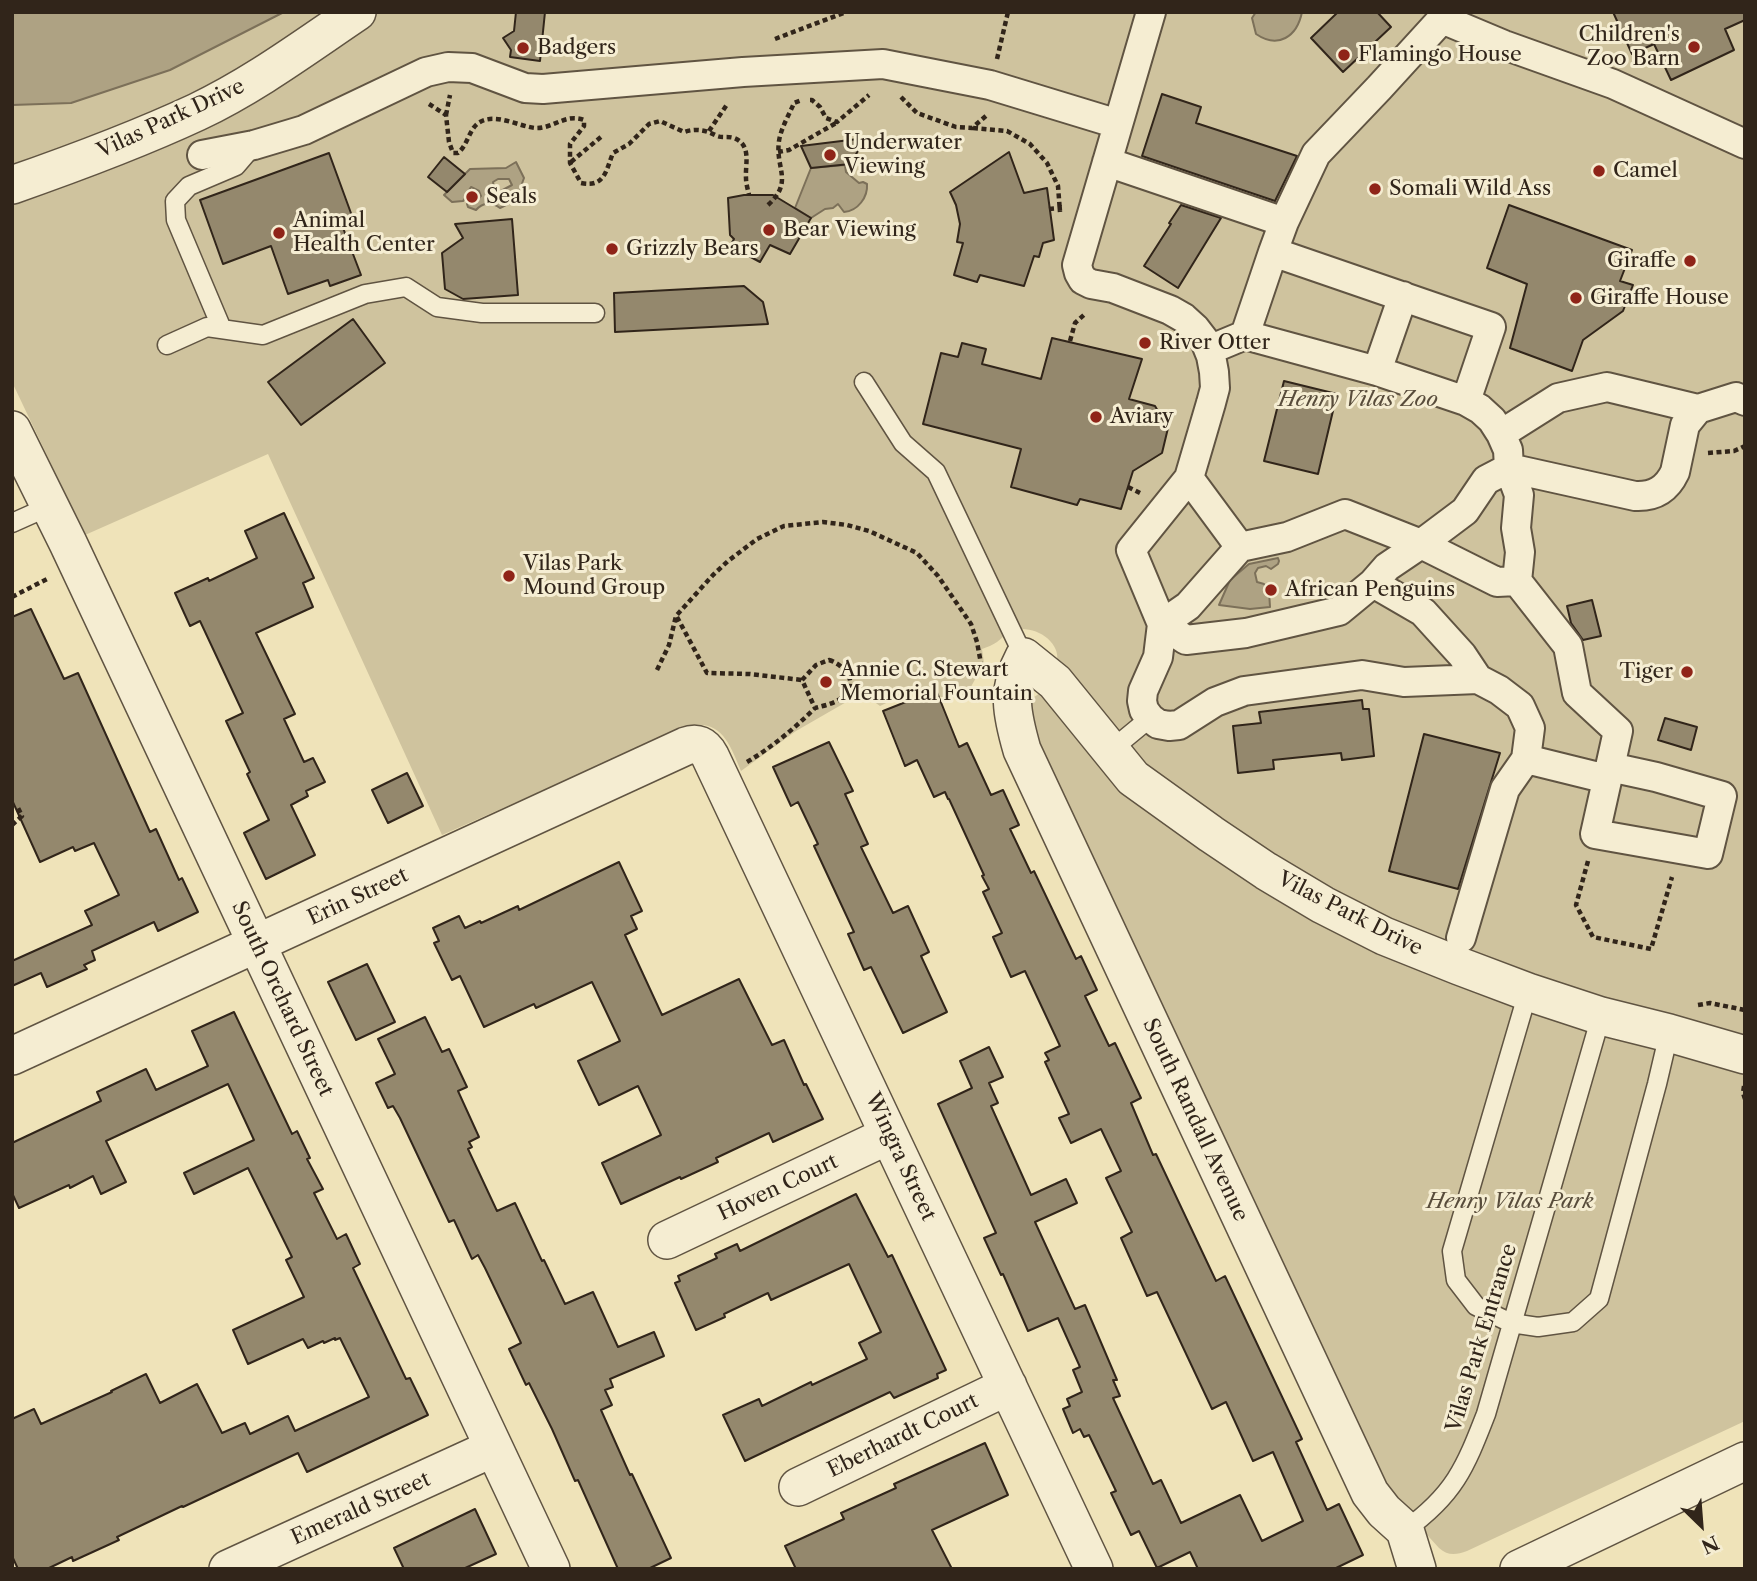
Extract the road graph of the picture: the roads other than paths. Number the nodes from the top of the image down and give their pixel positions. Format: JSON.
{"nodes":[{"id":1,"x":356,"y":12,"type":"edge"},
{"id":2,"x":1151,"y":12,"type":"edge"},
{"id":3,"x":1118,"y":124,"type":"junction"},
{"id":4,"x":1745,"y":144,"type":"edge"},
{"id":5,"x":254,"y":145,"type":"junction"},
{"id":6,"x":202,"y":155,"type":"dead end"},
{"id":7,"x":1107,"y":162,"type":"junction"},
{"id":8,"x":12,"y":185,"type":"edge"},
{"id":9,"x":1284,"y":222,"type":"junction"},
{"id":10,"x":1273,"y":252,"type":"junction"},
{"id":11,"x":1403,"y":296,"type":"junction"},
{"id":12,"x":595,"y":313,"type":"dead end"},
{"id":13,"x":222,"y":329,"type":"junction"},
{"id":14,"x":1245,"y":335,"type":"junction"},
{"id":15,"x":167,"y":345,"type":"dead end"},
{"id":16,"x":1209,"y":350,"type":"junction"},
{"id":17,"x":1377,"y":371,"type":"junction"},
{"id":18,"x":864,"y":382,"type":"dead end"},
{"id":19,"x":1742,"y":391,"type":"edge"},
{"id":20,"x":1465,"y":401,"type":"junction"},
{"id":21,"x":1698,"y":409,"type":"junction"},
{"id":22,"x":12,"y":430,"type":"edge"},
{"id":23,"x":1501,"y":434,"type":"junction"},
{"id":24,"x":1509,"y":468,"type":"junction"},
{"id":25,"x":1189,"y":478,"type":"junction"},
{"id":26,"x":50,"y":506,"type":"junction"},
{"id":27,"x":12,"y":523,"type":"edge"},
{"id":28,"x":1422,"y":544,"type":"junction"},
{"id":29,"x":1240,"y":547,"type":"junction"},
{"id":30,"x":1517,"y":581,"type":"junction"},
{"id":31,"x":1373,"y":583,"type":"junction"},
{"id":32,"x":1162,"y":624,"type":"junction"},
{"id":33,"x":1024,"y":657,"type":"junction"},
{"id":34,"x":1478,"y":679,"type":"junction"},
{"id":35,"x":1150,"y":718,"type":"junction"},
{"id":36,"x":704,"y":747,"type":"joint"},
{"id":37,"x":1110,"y":751,"type":"junction"},
{"id":38,"x":1526,"y":760,"type":"junction"},
{"id":39,"x":1609,"y":773,"type":"junction"},
{"id":40,"x":1461,"y":938,"type":"dead end"},
{"id":41,"x":256,"y":944,"type":"junction"},
{"id":42,"x":1528,"y":992,"type":"junction"},
{"id":43,"x":1601,"y":1016,"type":"junction"},
{"id":44,"x":1669,"y":1033,"type":"junction"},
{"id":45,"x":1745,"y":1055,"type":"edge"},
{"id":46,"x":12,"y":1056,"type":"edge"},
{"id":47,"x":890,"y":1135,"type":"junction"},
{"id":48,"x":667,"y":1240,"type":"dead end"},
{"id":49,"x":1511,"y":1323,"type":"junction"},
{"id":50,"x":1008,"y":1386,"type":"junction"},
{"id":51,"x":493,"y":1448,"type":"junction"},
{"id":52,"x":1745,"y":1461,"type":"edge"},
{"id":53,"x":799,"y":1487,"type":"dead end"},
{"id":54,"x":1405,"y":1530,"type":"junction"},
{"id":55,"x":228,"y":1569,"type":"edge"},
{"id":56,"x":551,"y":1569,"type":"edge"},
{"id":57,"x":1094,"y":1569,"type":"edge"},
{"id":58,"x":1417,"y":1569,"type":"edge"},
{"id":59,"x":1519,"y":1569,"type":"edge"}],
"edges":[{"from":1,"to":8,"type":"street","name":"Vilas Park Drive"},
{"from":2,"to":3,"type":"street"},
{"from":3,"to":5,"type":"street"},
{"from":3,"to":7,"type":"street"},
{"from":4,"to":9,"type":"street"},
{"from":5,"to":6,"type":"street"},
{"from":5,"to":13,"type":"lane"},
{"from":7,"to":9,"type":"street"},
{"from":7,"to":16,"type":"street"},
{"from":9,"to":10,"type":"street"},
{"from":10,"to":11,"type":"street"},
{"from":10,"to":14,"type":"street"},
{"from":11,"to":17,"type":"street"},
{"from":11,"to":20,"type":"street"},
{"from":12,"to":13,"type":"lane"},
{"from":13,"to":15,"type":"lane"},
{"from":14,"to":16,"type":"street"},
{"from":14,"to":17,"type":"street"},
{"from":16,"to":25,"type":"street"},
{"from":17,"to":20,"type":"street"},
{"from":18,"to":33,"type":"lane"},
{"from":19,"to":21,"type":"street"},
{"from":20,"to":23,"type":"street"},
{"from":21,"to":23,"type":"street"},
{"from":21,"to":24,"type":"street"},
{"from":22,"to":26,"type":"street","name":"South Orchard Street"},
{"from":23,"to":24,"type":"street"},
{"from":24,"to":28,"type":"street"},
{"from":24,"to":30,"type":"street"},
{"from":25,"to":29,"type":"street"},
{"from":25,"to":32,"type":"street"},
{"from":26,"to":27,"type":"lane"},
{"from":26,"to":41,"type":"street","name":"South Orchard Street"},
{"from":28,"to":29,"type":"street"},
{"from":28,"to":30,"type":"street"},
{"from":28,"to":31,"type":"street"},
{"from":29,"to":32,"type":"street"},
{"from":30,"to":39,"type":"street"},
{"from":31,"to":32,"type":"street"},
{"from":31,"to":34,"type":"street"},
{"from":32,"to":35,"type":"street"},
{"from":33,"to":37,"type":"street","name":"Vilas Park Drive"},
{"from":33,"to":54,"type":"street","name":"South Randall Avenue"},
{"from":34,"to":35,"type":"street"},
{"from":34,"to":38,"type":"street"},
{"from":35,"to":37,"type":"lane"},
{"from":36,"to":41,"type":"street","name":"Erin Street"},
{"from":36,"to":47,"type":"street","name":"Wingra Street"},
{"from":37,"to":42,"type":"street","name":"Vilas Park Drive"},
{"from":38,"to":39,"type":"street"},
{"from":38,"to":40,"type":"street"},
{"from":39,"to":39,"type":"street"},
{"from":41,"to":46,"type":"street","name":"Erin Street"},
{"from":41,"to":51,"type":"street","name":"South Orchard Street"},
{"from":42,"to":43,"type":"street","name":"Vilas Park Drive"},
{"from":42,"to":49,"type":"lane"},
{"from":43,"to":44,"type":"street","name":"Vilas Park Drive"},
{"from":43,"to":49,"type":"lane","name":"Vilas Park Entrance"},
{"from":44,"to":45,"type":"street","name":"Vilas Park Drive"},
{"from":44,"to":49,"type":"lane"},
{"from":47,"to":48,"type":"street","name":"Hoven Court"},
{"from":47,"to":50,"type":"street","name":"Wingra Street"},
{"from":49,"to":54,"type":"lane","name":"Vilas Park Entrance"},
{"from":50,"to":53,"type":"street","name":"Eberhardt Court"},
{"from":50,"to":57,"type":"street","name":"Wingra Street"},
{"from":51,"to":55,"type":"street","name":"Emerald Street"},
{"from":51,"to":56,"type":"street","name":"South Orchard Street"},
{"from":52,"to":59,"type":"street"},
{"from":54,"to":58,"type":"street","name":"South Randall Avenue"}]}
